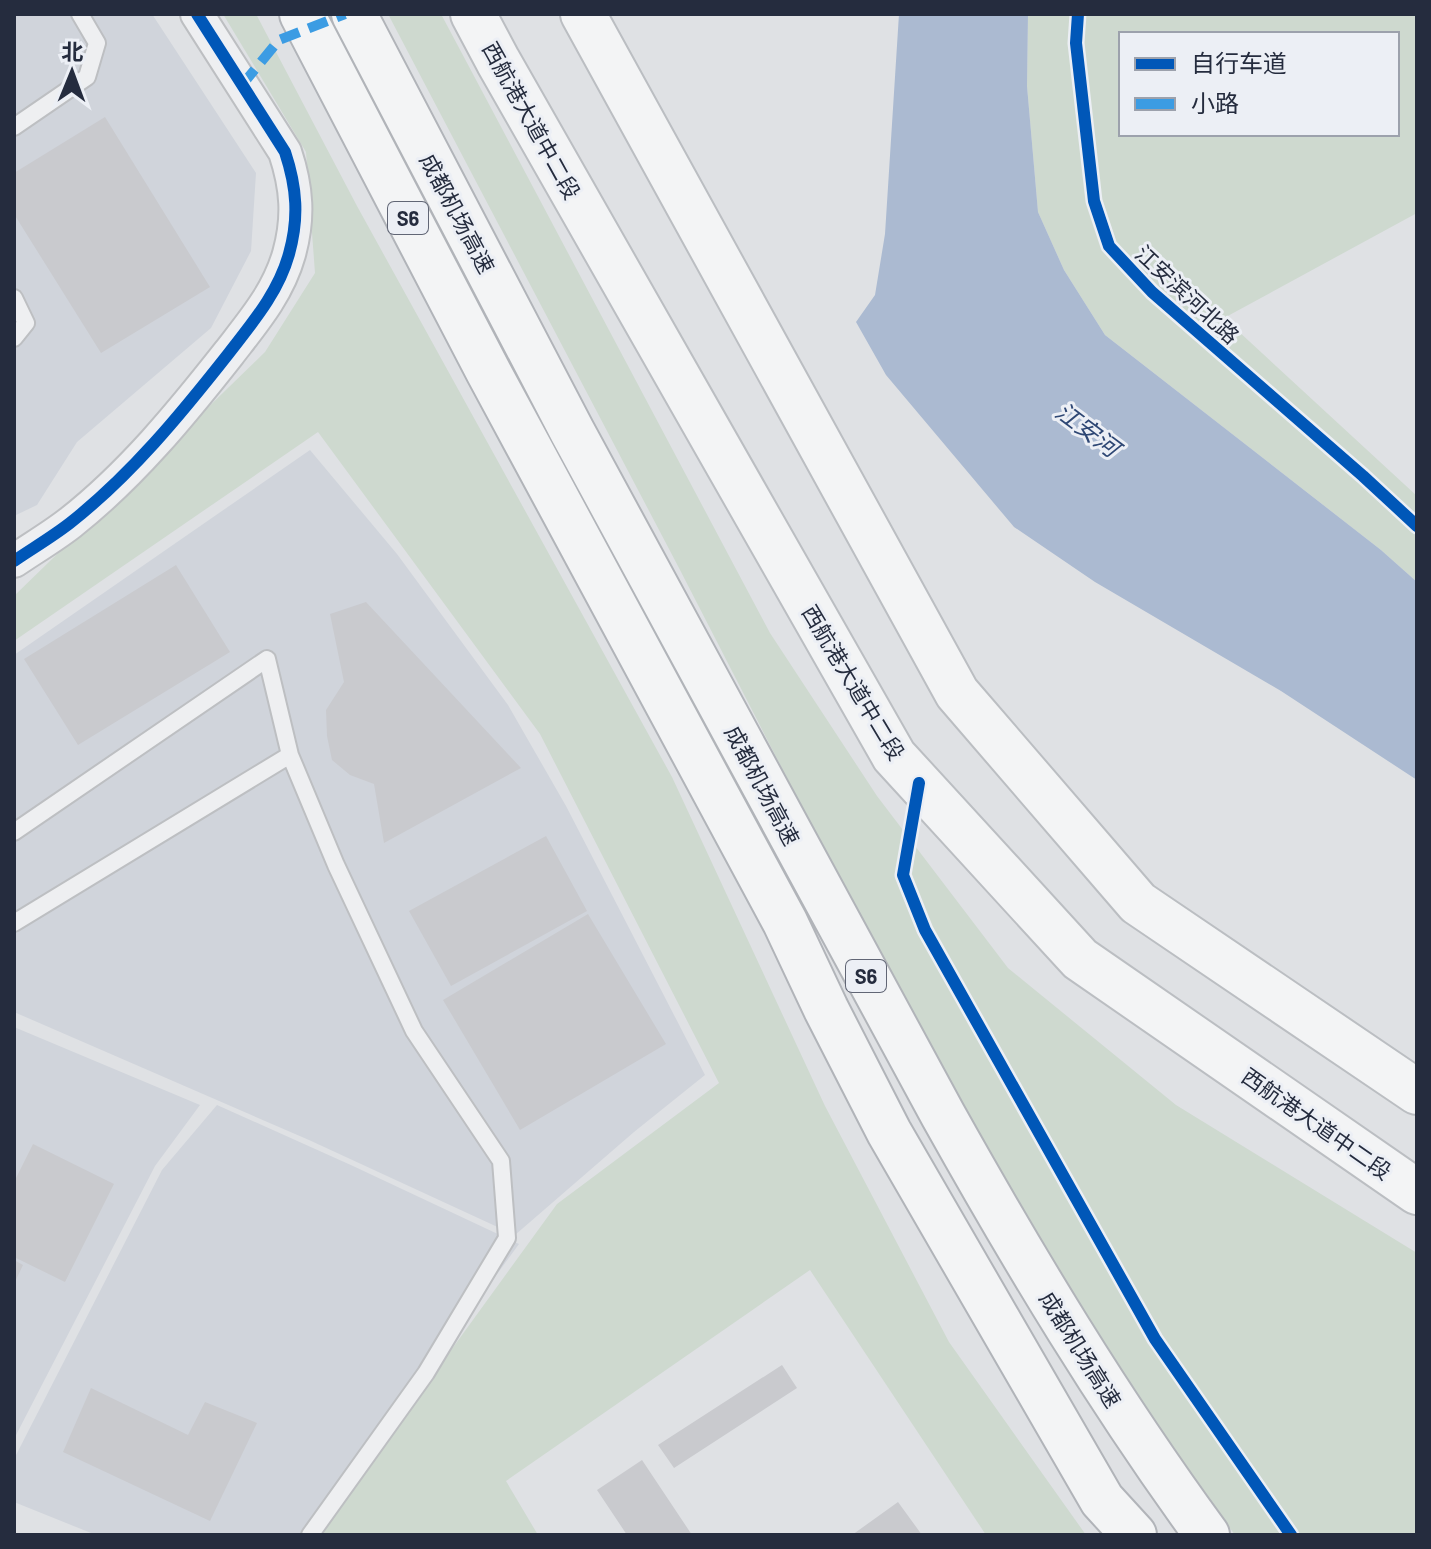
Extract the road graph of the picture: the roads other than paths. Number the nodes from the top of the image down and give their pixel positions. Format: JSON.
{"nodes":[{"id":1,"x":80,"y":14,"type":"edge"},
{"id":2,"x":197,"y":14,"type":"edge"},
{"id":3,"x":302,"y":14,"type":"edge"},
{"id":4,"x":354,"y":14,"type":"edge"},
{"id":5,"x":473,"y":14,"type":"edge"},
{"id":6,"x":583,"y":14,"type":"edge"},
{"id":7,"x":14,"y":127,"type":"edge"},
{"id":8,"x":14,"y":298,"type":"edge"},
{"id":9,"x":14,"y":338,"type":"edge"},
{"id":10,"x":14,"y":561,"type":"edge"},
{"id":11,"x":290,"y":755,"type":"junction"},
{"id":12,"x":14,"y":832,"type":"edge"},
{"id":13,"x":14,"y":923,"type":"edge"},
{"id":14,"x":1417,"y":1092,"type":"edge"},
{"id":15,"x":1417,"y":1192,"type":"edge"},
{"id":16,"x":310,"y":1535,"type":"edge"},
{"id":17,"x":1134,"y":1535,"type":"edge"},
{"id":18,"x":1207,"y":1535,"type":"edge"}],
"edges":[{"from":1,"to":7,"type":"lane"},
{"from":2,"to":10,"type":"street"},
{"from":3,"to":17,"type":"main road","name":"成都机场高速","number":"S6"},
{"from":4,"to":18,"type":"main road","name":"成都机场高速","number":"S6"},
{"from":5,"to":15,"type":"main road","name":"西航港大道中二段"},
{"from":6,"to":14,"type":"main road"},
{"from":8,"to":9,"type":"lane"},
{"from":11,"to":12,"type":"lane"},
{"from":11,"to":13,"type":"lane"},
{"from":11,"to":16,"type":"lane"}]}
